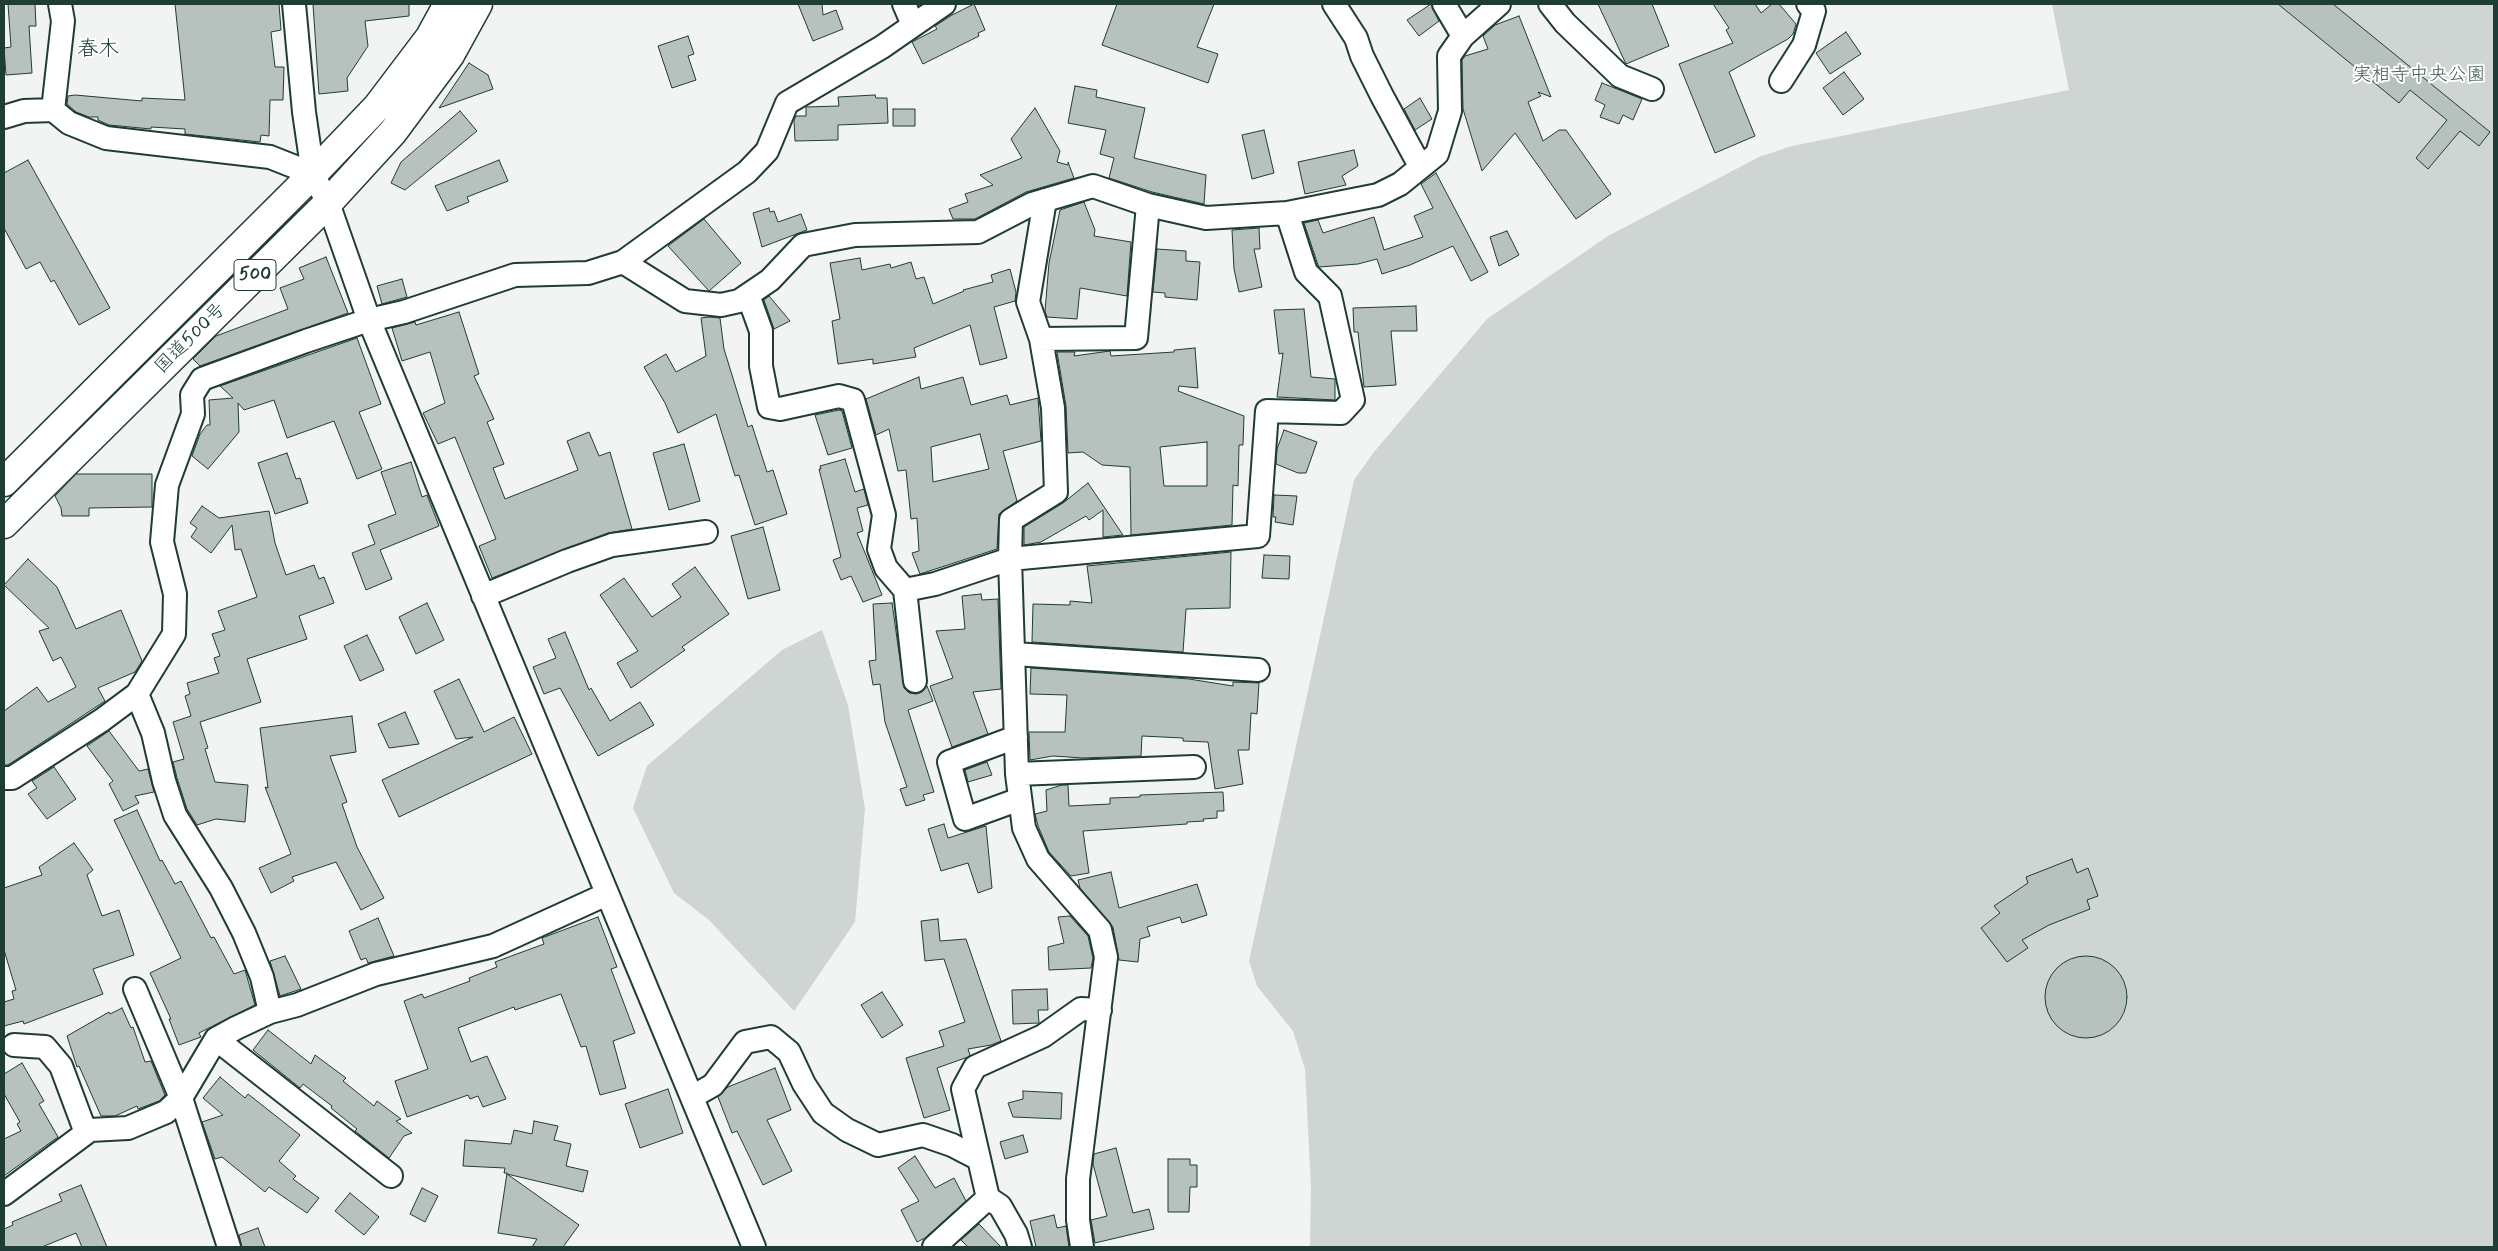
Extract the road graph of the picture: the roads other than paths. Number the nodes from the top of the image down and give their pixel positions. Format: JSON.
{"nodes":[{"id":1,"x":60,"y":4,"type":"edge"},
{"id":2,"x":294,"y":4,"type":"edge"},
{"id":3,"x":448,"y":4,"type":"edge"},
{"id":4,"x":478,"y":4,"type":"edge"},
{"id":5,"x":904,"y":4,"type":"edge"},
{"id":6,"x":944,"y":4,"type":"edge"},
{"id":7,"x":1334,"y":4,"type":"edge"},
{"id":8,"x":1444,"y":4,"type":"edge"},
{"id":9,"x":1499,"y":4,"type":"edge"},
{"id":10,"x":1550,"y":4,"type":"edge"},
{"id":11,"x":1808,"y":4,"type":"edge"},
{"id":12,"x":913,"y":25,"type":"junction"},
{"id":13,"x":1463,"y":36,"type":"junction"},
{"id":14,"x":1781,"y":82,"type":"dead end"},
{"id":15,"x":1652,"y":89,"type":"dead end"},
{"id":16,"x":53,"y":110,"type":"junction"},
{"id":17,"x":4,"y":118,"type":"edge"},
{"id":18,"x":1420,"y":166,"type":"junction"},
{"id":19,"x":313,"y":174,"type":"junction"},
{"id":20,"x":1045,"y":200,"type":"junction"},
{"id":21,"x":328,"y":203,"type":"junction"},
{"id":22,"x":1148,"y":205,"type":"junction"},
{"id":23,"x":1287,"y":213,"type":"junction"},
{"id":24,"x":623,"y":262,"type":"junction"},
{"id":25,"x":748,"y":295,"type":"junction"},
{"id":26,"x":369,"y":320,"type":"junction"},
{"id":27,"x":1041,"y":339,"type":"junction"},
{"id":28,"x":4,"y":482,"type":"edge"},
{"id":29,"x":4,"y":524,"type":"edge"},
{"id":30,"x":706,"y":532,"type":"dead end"},
{"id":31,"x":1010,"y":559,"type":"junction"},
{"id":32,"x":905,"y":590,"type":"junction"},
{"id":33,"x":483,"y":596,"type":"junction"},
{"id":34,"x":1014,"y":654,"type":"junction"},
{"id":35,"x":1258,"y":670,"type":"dead end"},
{"id":36,"x":915,"y":681,"type":"dead end"},
{"id":37,"x":136,"y":694,"type":"junction"},
{"id":38,"x":1016,"y":737,"type":"junction"},
{"id":39,"x":1194,"y":767,"type":"dead end"},
{"id":40,"x":1017,"y":774,"type":"junction"},
{"id":41,"x":4,"y":778,"type":"edge"},
{"id":42,"x":1020,"y":799,"type":"junction"},
{"id":43,"x":607,"y":894,"type":"junction"},
{"id":44,"x":135,"y":989,"type":"dead end"},
{"id":45,"x":1100,"y":1010,"type":"junction"},
{"id":46,"x":270,"y":1012,"type":"junction"},
{"id":47,"x":216,"y":1039,"type":"junction"},
{"id":48,"x":14,"y":1045,"type":"dead end"},
{"id":49,"x":692,"y":1097,"type":"junction"},
{"id":50,"x":181,"y":1098,"type":"junction"},
{"id":51,"x":86,"y":1133,"type":"junction"},
{"id":52,"x":979,"y":1159,"type":"junction"},
{"id":53,"x":391,"y":1176,"type":"dead end"},
{"id":54,"x":4,"y":1194,"type":"edge"},
{"id":55,"x":988,"y":1198,"type":"junction"},
{"id":56,"x":229,"y":1247,"type":"edge"},
{"id":57,"x":754,"y":1247,"type":"edge"},
{"id":58,"x":934,"y":1247,"type":"edge"},
{"id":59,"x":1020,"y":1247,"type":"edge"},
{"id":60,"x":1082,"y":1247,"type":"edge"}],
"edges":[{"from":1,"to":16,"type":"street"},
{"from":2,"to":19,"type":"street"},
{"from":3,"to":19,"type":"highway","name":"国道500号","number":"500"},
{"from":4,"to":21,"type":"highway","name":"国道500号","number":"500"},
{"from":5,"to":12,"type":"street"},
{"from":6,"to":12,"type":"street"},
{"from":7,"to":18,"type":"street"},
{"from":8,"to":13,"type":"street"},
{"from":9,"to":13,"type":"street"},
{"from":10,"to":15,"type":"street"},
{"from":11,"to":14,"type":"street"},
{"from":12,"to":24,"type":"street"},
{"from":13,"to":18,"type":"street"},
{"from":16,"to":17,"type":"street"},
{"from":16,"to":19,"type":"street"},
{"from":18,"to":23,"type":"street"},
{"from":19,"to":21,"type":"street"},
{"from":19,"to":28,"type":"highway","name":"国道500号","number":"500"},
{"from":20,"to":22,"type":"street"},
{"from":20,"to":25,"type":"street"},
{"from":20,"to":27,"type":"street"},
{"from":21,"to":26,"type":"street"},
{"from":21,"to":29,"type":"highway","name":"国道500号","number":"500"},
{"from":22,"to":23,"type":"street"},
{"from":22,"to":27,"type":"street"},
{"from":23,"to":31,"type":"street"},
{"from":24,"to":25,"type":"street"},
{"from":24,"to":26,"type":"street"},
{"from":25,"to":32,"type":"street"},
{"from":26,"to":33,"type":"street"},
{"from":26,"to":37,"type":"street"},
{"from":27,"to":31,"type":"street"},
{"from":30,"to":33,"type":"street"},
{"from":31,"to":32,"type":"street"},
{"from":31,"to":34,"type":"street"},
{"from":32,"to":36,"type":"street"},
{"from":33,"to":43,"type":"street"},
{"from":34,"to":35,"type":"street"},
{"from":34,"to":38,"type":"street"},
{"from":37,"to":41,"type":"street"},
{"from":37,"to":46,"type":"street"},
{"from":38,"to":40,"type":"street"},
{"from":38,"to":42,"type":"street"},
{"from":39,"to":40,"type":"street"},
{"from":40,"to":42,"type":"street"},
{"from":42,"to":45,"type":"street"},
{"from":43,"to":46,"type":"street"},
{"from":43,"to":49,"type":"street"},
{"from":44,"to":50,"type":"street"},
{"from":45,"to":52,"type":"street"},
{"from":45,"to":60,"type":"street"},
{"from":46,"to":47,"type":"street"},
{"from":47,"to":50,"type":"street"},
{"from":47,"to":53,"type":"street"},
{"from":48,"to":51,"type":"street"},
{"from":49,"to":52,"type":"street"},
{"from":49,"to":57,"type":"street"},
{"from":50,"to":51,"type":"street"},
{"from":50,"to":56,"type":"street"},
{"from":51,"to":54,"type":"street"},
{"from":52,"to":55,"type":"street"},
{"from":55,"to":58,"type":"street"},
{"from":55,"to":59,"type":"street"}]}
